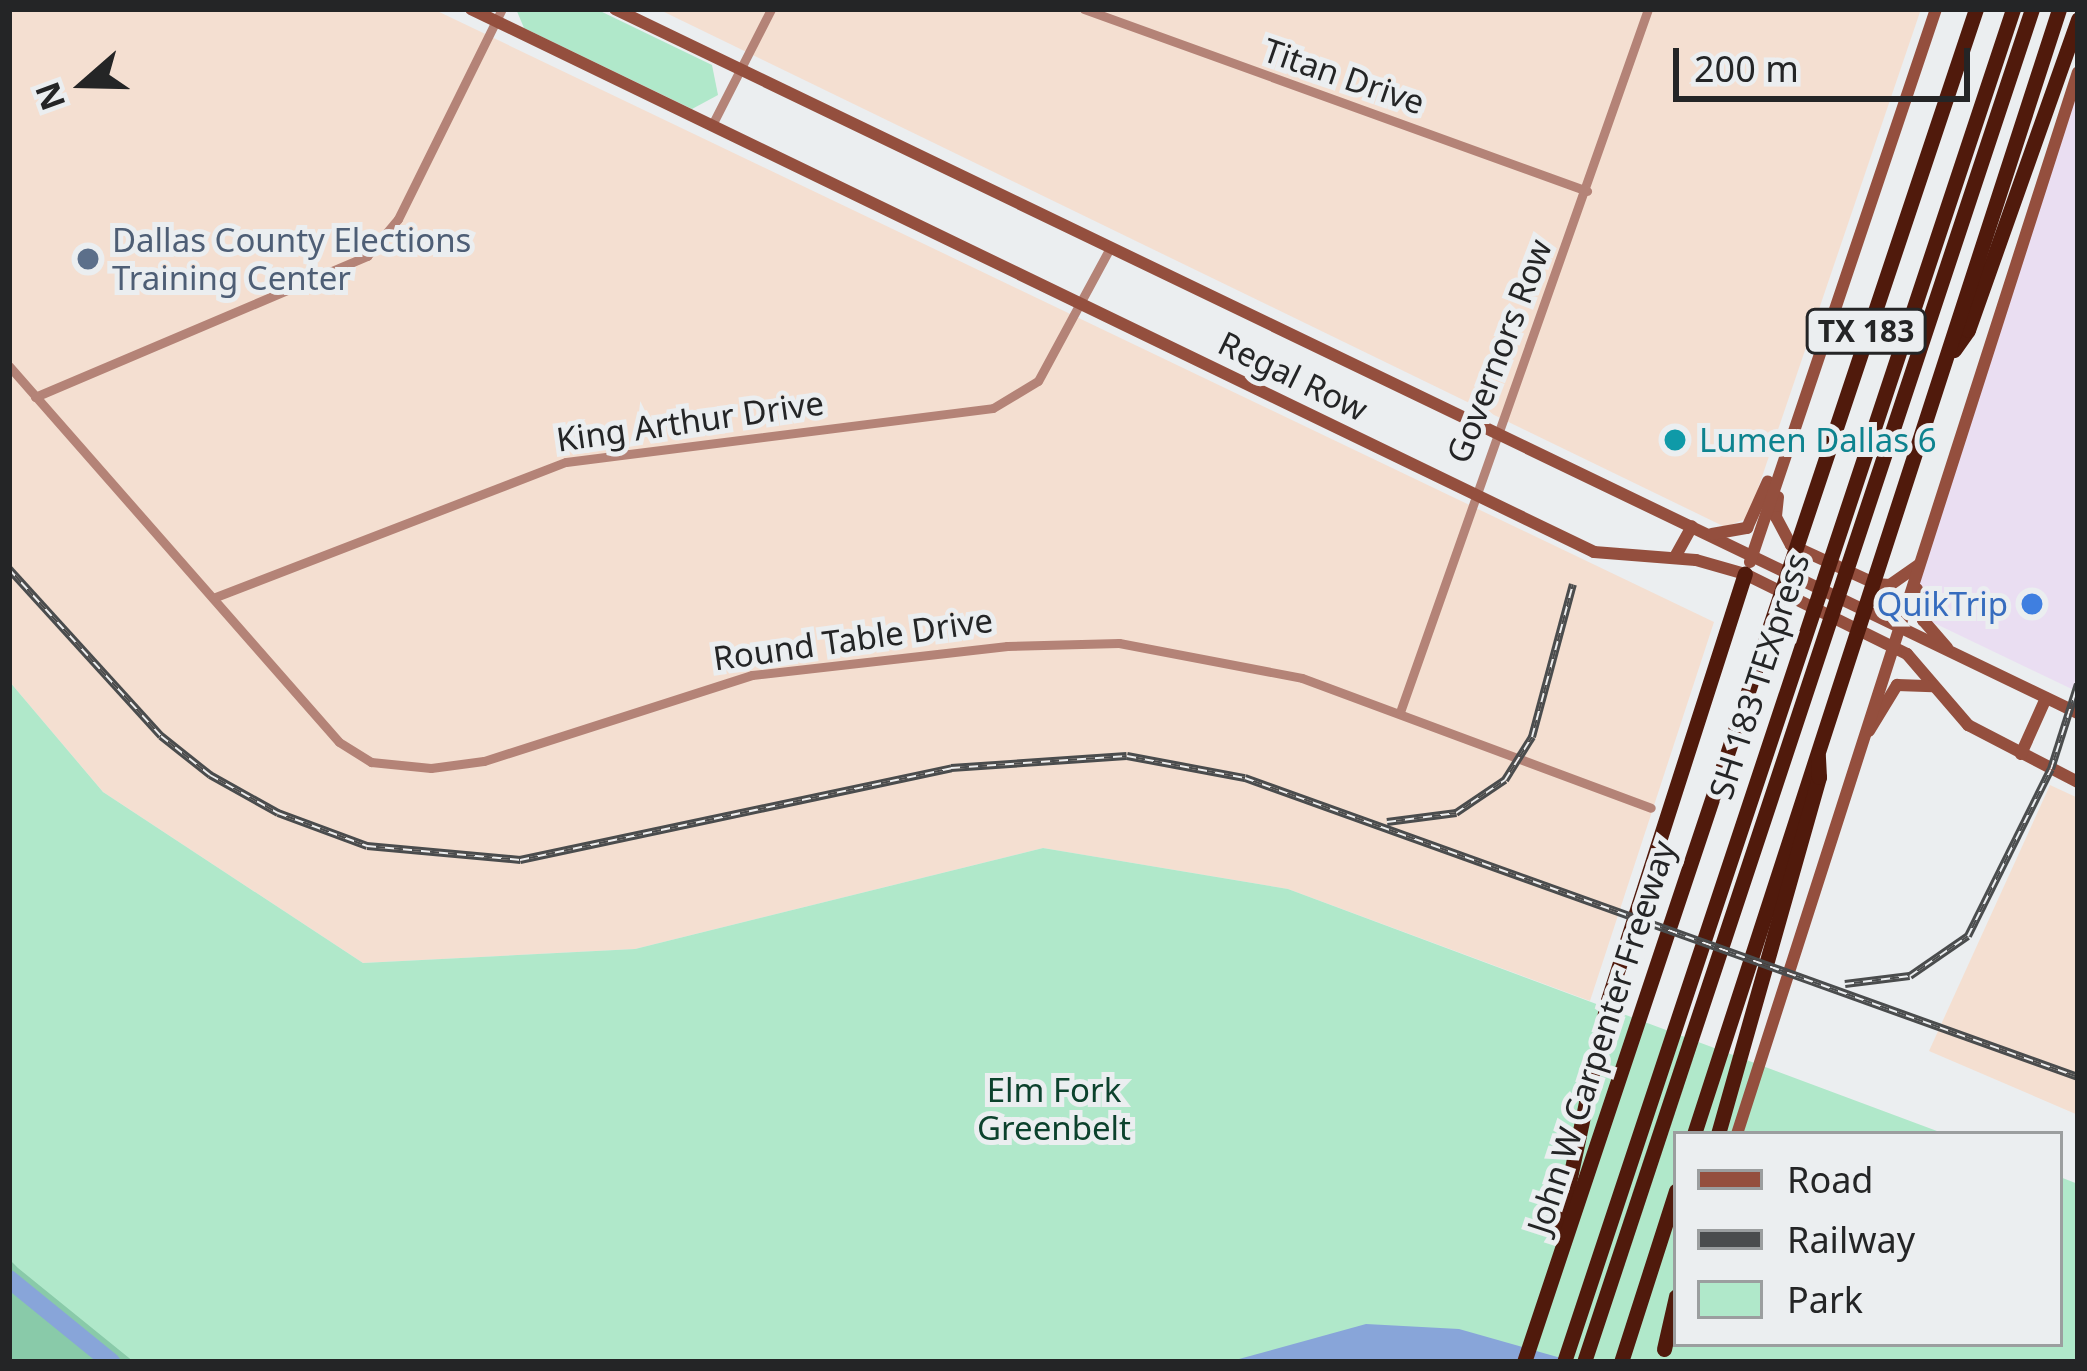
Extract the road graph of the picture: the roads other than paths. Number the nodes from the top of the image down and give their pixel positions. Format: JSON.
{"nodes":[{"id":1,"x":471,"y":9,"type":"edge"},
{"id":2,"x":616,"y":9,"type":"edge"},
{"id":3,"x":771,"y":9,"type":"edge"},
{"id":4,"x":1084,"y":9,"type":"edge"},
{"id":5,"x":1648,"y":9,"type":"edge"},
{"id":6,"x":1936,"y":9,"type":"edge"},
{"id":7,"x":1966,"y":9,"type":"edge"},
{"id":8,"x":1976,"y":9,"type":"edge"},
{"id":9,"x":2012,"y":9,"type":"edge"},
{"id":10,"x":2032,"y":9,"type":"edge"},
{"id":11,"x":2059,"y":9,"type":"edge"},
{"id":12,"x":500,"y":15,"type":"edge"},
{"id":13,"x":2078,"y":20,"type":"edge"},
{"id":14,"x":738,"y":68,"type":"junction"},
{"id":15,"x":2078,"y":72,"type":"edge"},
{"id":16,"x":712,"y":125,"type":"junction"},
{"id":17,"x":1929,"y":145,"type":"junction"},
{"id":18,"x":1587,"y":190,"type":"junction"},
{"id":19,"x":1110,"y":248,"type":"junction"},
{"id":20,"x":1081,"y":304,"type":"junction"},
{"id":21,"x":1946,"y":362,"type":"junction"},
{"id":22,"x":9,"y":366,"type":"edge"},
{"id":23,"x":35,"y":397,"type":"junction"},
{"id":24,"x":1499,"y":431,"type":"junction"},
{"id":25,"x":1784,"y":458,"type":"junction"},
{"id":26,"x":1474,"y":493,"type":"junction"},
{"id":27,"x":1692,"y":526,"type":"junction"},
{"id":28,"x":1707,"y":534,"type":"junction"},
{"id":29,"x":1752,"y":555,"type":"junction"},
{"id":30,"x":1675,"y":557,"type":"junction"},
{"id":31,"x":1918,"y":570,"type":"junction"},
{"id":32,"x":1745,"y":574,"type":"junction"},
{"id":33,"x":213,"y":598,"type":"junction"},
{"id":34,"x":1899,"y":630,"type":"junction"},
{"id":35,"x":1894,"y":646,"type":"junction"},
{"id":36,"x":1953,"y":653,"type":"junction"},
{"id":37,"x":1934,"y":686,"type":"junction"},
{"id":38,"x":2046,"y":698,"type":"junction"},
{"id":39,"x":1400,"y":712,"type":"junction"},
{"id":40,"x":2078,"y":713,"type":"edge"},
{"id":41,"x":1864,"y":736,"type":"junction"},
{"id":42,"x":2021,"y":754,"type":"junction"},
{"id":43,"x":2078,"y":782,"type":"edge"},
{"id":44,"x":1651,"y":808,"type":"dead end"},
{"id":45,"x":1767,"y":930,"type":"junction"},
{"id":46,"x":1695,"y":1131,"type":"edge"},
{"id":47,"x":1719,"y":1131,"type":"edge"},
{"id":48,"x":1738,"y":1131,"type":"edge"},
{"id":49,"x":1673,"y":1200,"type":"edge"},
{"id":50,"x":1544,"y":1302,"type":"junction"},
{"id":51,"x":1673,"y":1309,"type":"edge"},
{"id":52,"x":1673,"y":1323,"type":"edge"},
{"id":53,"x":1662,"y":1355,"type":"edge"},
{"id":54,"x":1524,"y":1362,"type":"edge"},
{"id":55,"x":1564,"y":1362,"type":"edge"},
{"id":56,"x":1584,"y":1362,"type":"edge"},
{"id":57,"x":1621,"y":1362,"type":"edge"}],
"edges":[{"from":1,"to":12,"type":"main road","name":"Regal Row"},
{"from":2,"to":14,"type":"main road","name":"Regal Row"},
{"from":3,"to":14,"type":"street"},
{"from":4,"to":18,"type":"street","name":"Titan Drive"},
{"from":5,"to":18,"type":"street","name":"Governors Row"},
{"from":6,"to":25,"type":"main road"},
{"from":7,"to":17,"type":"highway"},
{"from":8,"to":17,"type":"highway","name":"John W Carpenter Freeway","number":"TX 183"},
{"from":9,"to":55,"type":"highway","name":"SH 183 TEXpress"},
{"from":10,"to":56,"type":"highway","name":"SH 183 TEXpress"},
{"from":11,"to":21,"type":"highway","number":"TX 183"},
{"from":12,"to":16,"type":"main road","name":"Regal Row"},
{"from":12,"to":23,"type":"street"},
{"from":13,"to":21,"type":"highway"},
{"from":14,"to":16,"type":"street"},
{"from":14,"to":19,"type":"main road","name":"Regal Row"},
{"from":15,"to":31,"type":"main road"},
{"from":16,"to":20,"type":"main road","name":"Regal Row"},
{"from":17,"to":50,"type":"highway","name":"John W Carpenter Freeway","number":"TX 183"},
{"from":18,"to":24,"type":"street","name":"Governors Row"},
{"from":19,"to":20,"type":"street","name":"King Arthur Drive"},
{"from":19,"to":24,"type":"main road","name":"Regal Row"},
{"from":20,"to":26,"type":"main road","name":"Regal Row"},
{"from":20,"to":33,"type":"street","name":"King Arthur Drive"},
{"from":21,"to":45,"type":"highway","number":"TX 183"},
{"from":22,"to":23,"type":"street","name":"Round Table Drive"},
{"from":23,"to":33,"type":"street","name":"Round Table Drive"},
{"from":24,"to":26,"type":"street","name":"Governors Row"},
{"from":24,"to":27,"type":"main road","name":"Regal Row"},
{"from":25,"to":28,"type":"main road"},
{"from":25,"to":29,"type":"main road"},
{"from":25,"to":31,"type":"main road"},
{"from":26,"to":30,"type":"main road","name":"Regal Row"},
{"from":26,"to":39,"type":"street","name":"Governors Row"},
{"from":27,"to":28,"type":"main road","name":"Regal Row"},
{"from":27,"to":30,"type":"main road"},
{"from":28,"to":29,"type":"main road","name":"Regal Row"},
{"from":29,"to":32,"type":"main road"},
{"from":29,"to":34,"type":"main road","name":"Regal Row"},
{"from":30,"to":32,"type":"main road","name":"Regal Row"},
{"from":31,"to":34,"type":"main road"},
{"from":31,"to":36,"type":"main road"},
{"from":32,"to":35,"type":"main road","name":"Regal Row"},
{"from":32,"to":50,"type":"highway"},
{"from":33,"to":39,"type":"street","name":"Round Table Drive"},
{"from":34,"to":35,"type":"main road"},
{"from":34,"to":36,"type":"main road","name":"Regal Row"},
{"from":35,"to":37,"type":"main road","name":"Regal Row"},
{"from":35,"to":41,"type":"main road"},
{"from":36,"to":38,"type":"main road","name":"Regal Row"},
{"from":37,"to":41,"type":"main road"},
{"from":37,"to":42,"type":"main road","name":"Regal Row"},
{"from":38,"to":40,"type":"main road","name":"Regal Row"},
{"from":38,"to":42,"type":"main road"},
{"from":39,"to":44,"type":"street","name":"Round Table Drive"},
{"from":41,"to":48,"type":"main road"},
{"from":42,"to":43,"type":"main road","name":"Regal Row"},
{"from":45,"to":46,"type":"highway","number":"TX 183"},
{"from":45,"to":47,"type":"highway"},
{"from":49,"to":57,"type":"highway"},
{"from":50,"to":54,"type":"highway","name":"John W Carpenter Freeway","number":"TX 183"},
{"from":51,"to":53,"type":"highway"},
{"from":52,"to":53,"type":"main road"}]}
